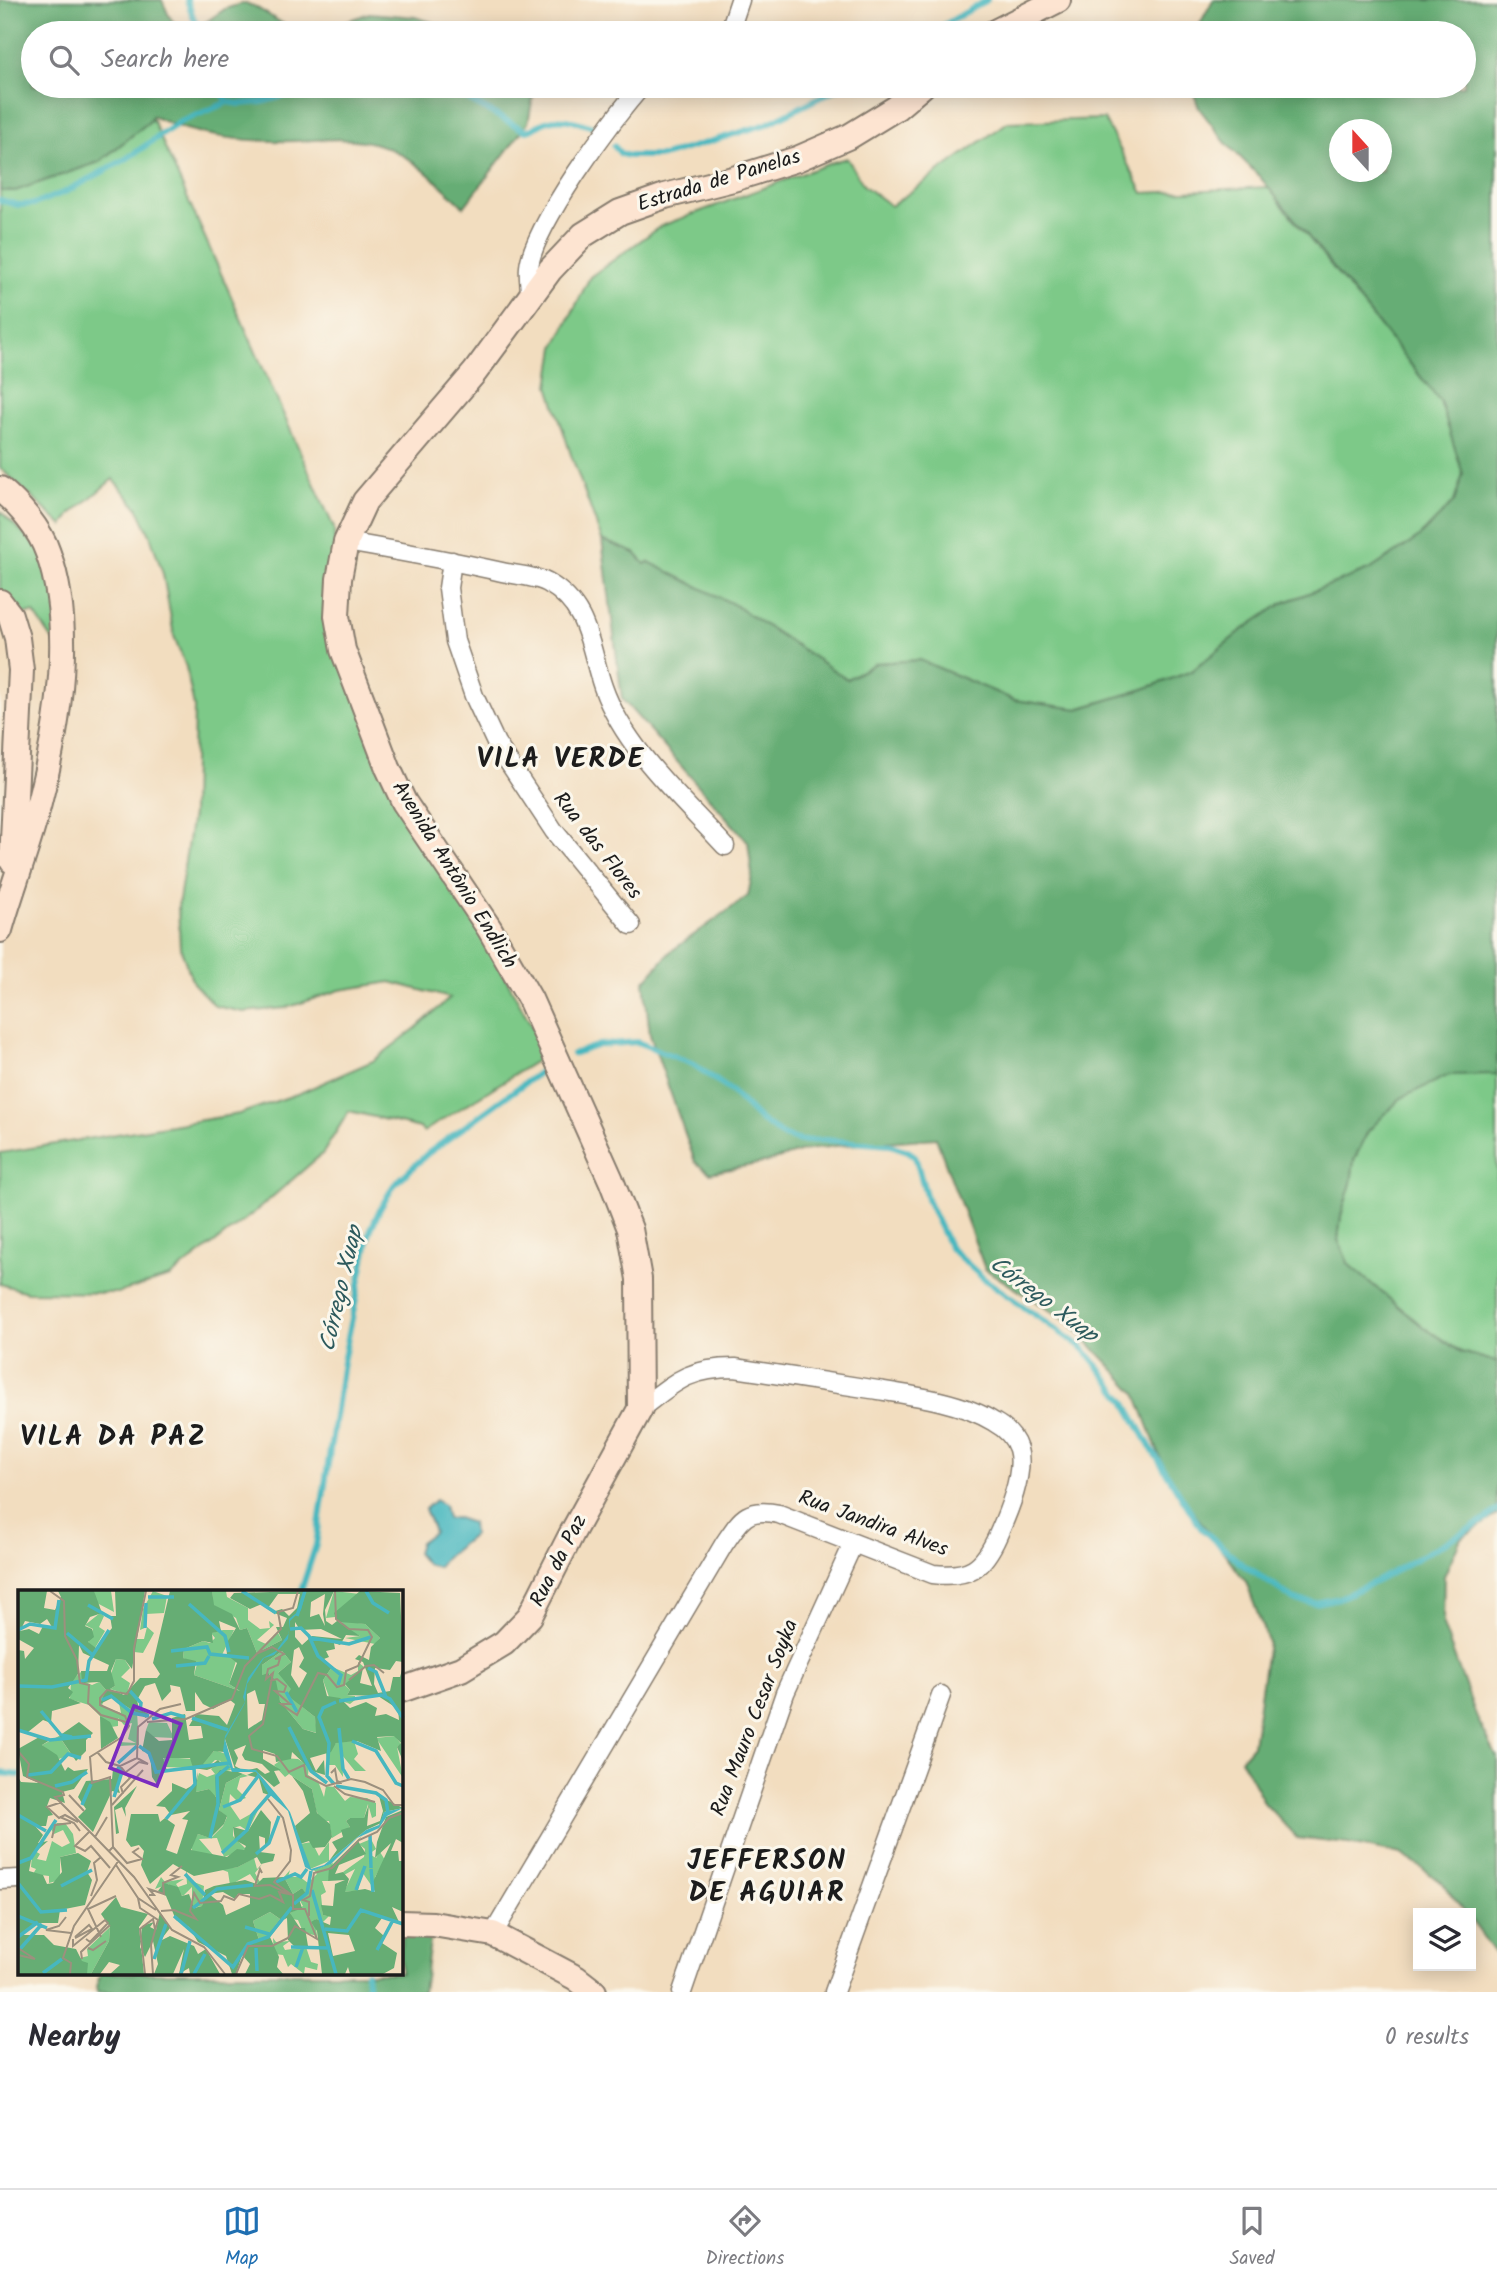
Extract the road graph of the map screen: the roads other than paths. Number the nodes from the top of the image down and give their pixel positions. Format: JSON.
{"nodes":[{"id":1,"x":740,"y":0,"type":"edge"},
{"id":2,"x":1058,"y":0,"type":"edge"},
{"id":3,"x":733,"y":21,"type":"edge"},
{"id":4,"x":1017,"y":21,"type":"edge"},
{"id":5,"x":631,"y":98,"type":"edge"},
{"id":6,"x":908,"y":98,"type":"edge"},
{"id":7,"x":530,"y":294,"type":"junction"},
{"id":8,"x":0,"y":489,"type":"edge"},
{"id":9,"x":346,"y":541,"type":"junction"},
{"id":10,"x":452,"y":561,"type":"junction"},
{"id":11,"x":0,"y":602,"type":"edge"},
{"id":12,"x":725,"y":846,"type":"dead end"},
{"id":13,"x":10,"y":893,"type":"junction"},
{"id":14,"x":631,"y":925,"type":"dead end"},
{"id":15,"x":0,"y":930,"type":"edge"},
{"id":16,"x":640,"y":1409,"type":"junction"},
{"id":17,"x":853,"y":1544,"type":"junction"},
{"id":18,"x":402,"y":1690,"type":"edge"},
{"id":19,"x":941,"y":1695,"type":"dead end"},
{"id":20,"x":18,"y":1879,"type":"edge"},
{"id":21,"x":0,"y":1880,"type":"edge"},
{"id":22,"x":402,"y":1923,"type":"edge"},
{"id":23,"x":493,"y":1934,"type":"junction"},
{"id":24,"x":594,"y":1992,"type":"edge"},
{"id":25,"x":682,"y":1992,"type":"edge"},
{"id":26,"x":834,"y":1992,"type":"edge"}],
"edges":[{"from":1,"to":3,"type":"street"},
{"from":2,"to":4,"type":"street"},
{"from":5,"to":7,"type":"street"},
{"from":6,"to":7,"type":"street","name":"Estrada de Panelas"},
{"from":7,"to":9,"type":"street","name":"Avenida Antônio Endlich"},
{"from":8,"to":13,"type":"street"},
{"from":9,"to":10,"type":"street"},
{"from":9,"to":16,"type":"street","name":"Avenida Antônio Endlich"},
{"from":10,"to":12,"type":"street"},
{"from":10,"to":14,"type":"street","name":"Rua das Flores"},
{"from":11,"to":13,"type":"street"},
{"from":13,"to":15,"type":"street"},
{"from":16,"to":17,"type":"street","name":"Rua Jandira Alves"},
{"from":16,"to":18,"type":"street","name":"Rua da Paz"},
{"from":17,"to":23,"type":"street","name":"Rua Jandira Alves"},
{"from":17,"to":25,"type":"street","name":"Rua Mauro Cesar Soyka"},
{"from":19,"to":26,"type":"street"},
{"from":20,"to":21,"type":"street"},
{"from":22,"to":23,"type":"street"},
{"from":23,"to":24,"type":"street"}]}
